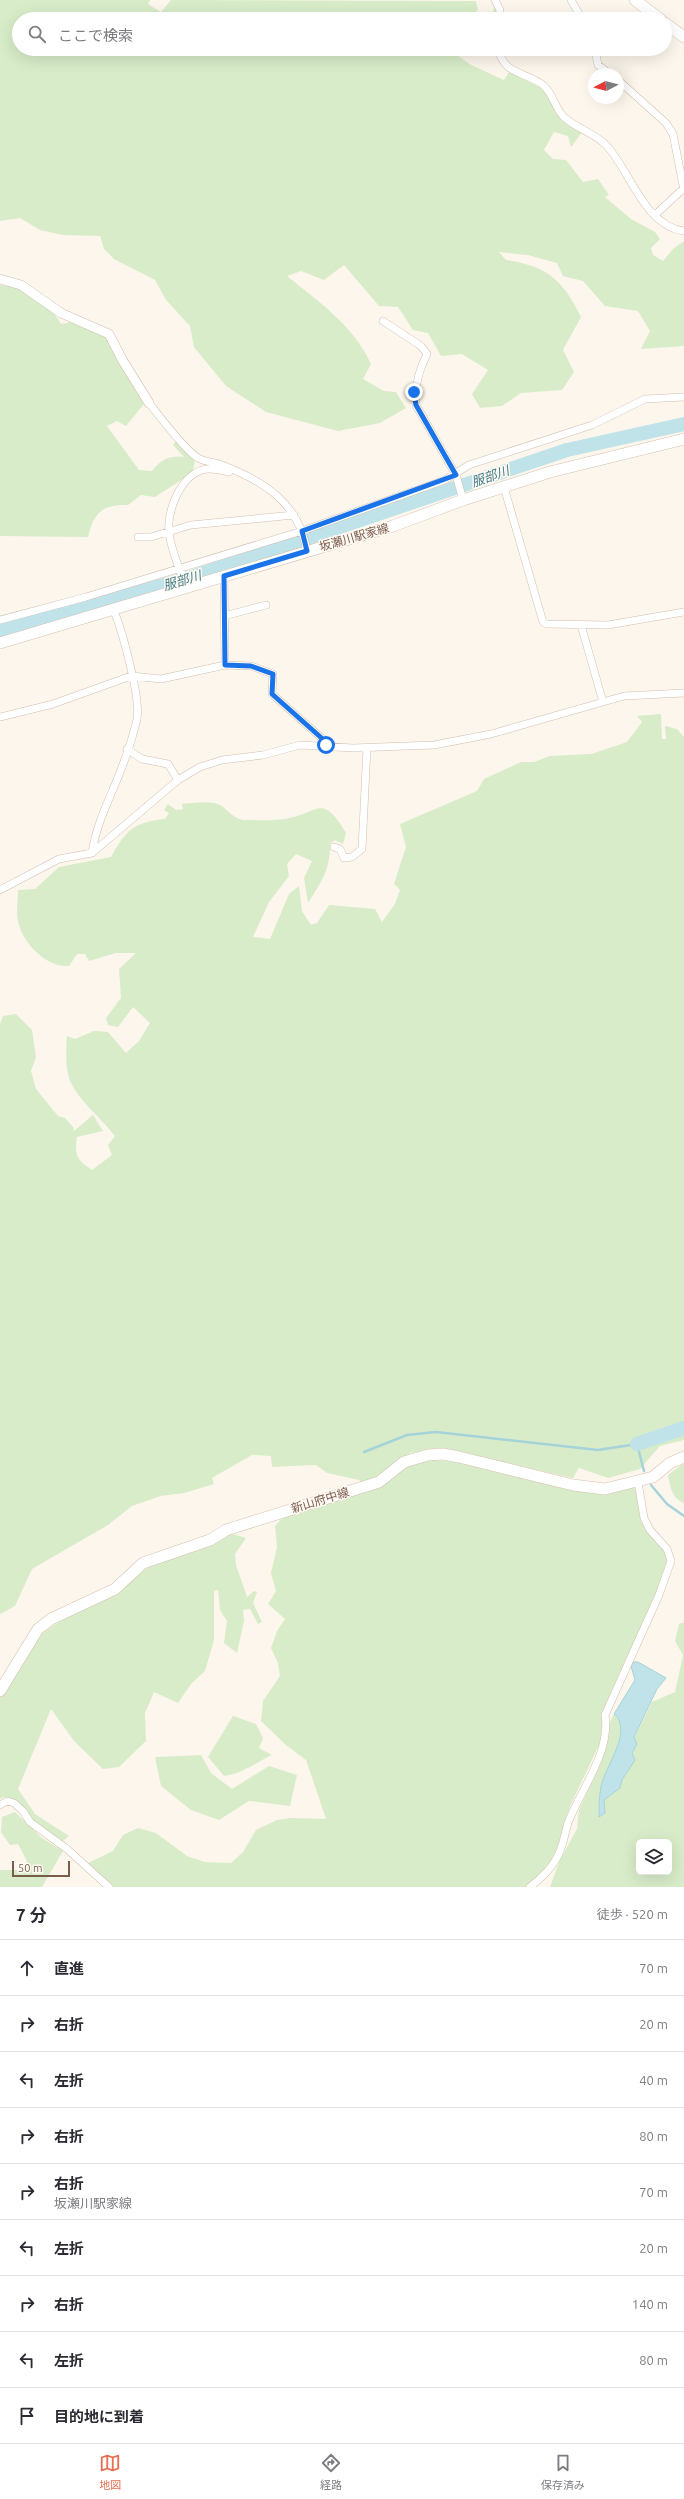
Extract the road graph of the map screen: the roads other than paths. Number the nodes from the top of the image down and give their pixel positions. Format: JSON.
{"nodes":[{"id":1,"x":496,"y":0,"type":"edge"},
{"id":2,"x":571,"y":0,"type":"edge"},
{"id":3,"x":634,"y":0,"type":"edge"},
{"id":4,"x":500,"y":12,"type":"edge"},
{"id":5,"x":578,"y":12,"type":"edge"},
{"id":6,"x":650,"y":12,"type":"edge"},
{"id":7,"x":672,"y":27,"type":"edge"},
{"id":8,"x":683,"y":34,"type":"edge"},
{"id":9,"x":500,"y":56,"type":"edge"},
{"id":10,"x":596,"y":56,"type":"edge"},
{"id":11,"x":602,"y":68,"type":"edge"},
{"id":12,"x":624,"y":85,"type":"edge"},
{"id":13,"x":684,"y":190,"type":"edge"},
{"id":14,"x":656,"y":214,"type":"junction"},
{"id":15,"x":684,"y":231,"type":"edge"},
{"id":16,"x":0,"y":279,"type":"edge"},
{"id":17,"x":383,"y":320,"type":"dead end"},
{"id":18,"x":684,"y":397,"type":"edge"},
{"id":19,"x":149,"y":403,"type":"joint"},
{"id":20,"x":684,"y":440,"type":"edge"},
{"id":21,"x":238,"y":473,"type":"junction"},
{"id":22,"x":456,"y":478,"type":"junction"},
{"id":23,"x":504,"y":487,"type":"junction"},
{"id":24,"x":462,"y":498,"type":"junction"},
{"id":25,"x":294,"y":515,"type":"junction"},
{"id":26,"x":169,"y":532,"type":"junction"},
{"id":27,"x":302,"y":533,"type":"junction"},
{"id":28,"x":138,"y":537,"type":"dead end"},
{"id":29,"x":306,"y":549,"type":"junction"},
{"id":30,"x":180,"y":568,"type":"junction"},
{"id":31,"x":224,"y":576,"type":"junction"},
{"id":32,"x":184,"y":586,"type":"junction"},
{"id":33,"x":266,"y":605,"type":"dead end"},
{"id":34,"x":113,"y":609,"type":"junction"},
{"id":35,"x":684,"y":612,"type":"edge"},
{"id":36,"x":224,"y":616,"type":"junction"},
{"id":37,"x":0,"y":620,"type":"edge"},
{"id":38,"x":581,"y":625,"type":"junction"},
{"id":39,"x":0,"y":643,"type":"edge"},
{"id":40,"x":225,"y":665,"type":"junction"},
{"id":41,"x":131,"y":676,"type":"junction"},
{"id":42,"x":684,"y":693,"type":"edge"},
{"id":43,"x":603,"y":702,"type":"junction"},
{"id":44,"x":0,"y":717,"type":"edge"},
{"id":45,"x":326,"y":745,"type":"junction"},
{"id":46,"x":367,"y":748,"type":"junction"},
{"id":47,"x":127,"y":749,"type":"junction"},
{"id":48,"x":178,"y":780,"type":"junction"},
{"id":49,"x":334,"y":847,"type":"dead end"},
{"id":50,"x":92,"y":852,"type":"junction"},
{"id":51,"x":0,"y":890,"type":"edge"},
{"id":52,"x":684,"y":1457,"type":"edge"},
{"id":53,"x":638,"y":1482,"type":"junction"},
{"id":54,"x":0,"y":1691,"type":"edge"},
{"id":55,"x":0,"y":1805,"type":"edge"},
{"id":56,"x":105,"y":1886,"type":"edge"},
{"id":57,"x":530,"y":1887,"type":"edge"}],
"edges":[{"from":1,"to":4,"type":"street"},
{"from":2,"to":5,"type":"street"},
{"from":3,"to":6,"type":"main road"},
{"from":7,"to":8,"type":"main road"},
{"from":9,"to":14,"type":"street"},
{"from":10,"to":11,"type":"street"},
{"from":12,"to":13,"type":"street"},
{"from":13,"to":14,"type":"street"},
{"from":14,"to":15,"type":"street"},
{"from":16,"to":19,"type":"street"},
{"from":17,"to":22,"type":"street"},
{"from":18,"to":22,"type":"street"},
{"from":19,"to":21,"type":"street"},
{"from":20,"to":23,"type":"main road","name":"坂瀬川駅家線"},
{"from":21,"to":25,"type":"street"},
{"from":21,"to":26,"type":"street"},
{"from":22,"to":24,"type":"street"},
{"from":22,"to":27,"type":"street"},
{"from":23,"to":24,"type":"main road","name":"坂瀬川駅家線"},
{"from":23,"to":38,"type":"street"},
{"from":24,"to":29,"type":"main road","name":"坂瀬川駅家線"},
{"from":25,"to":26,"type":"street"},
{"from":25,"to":27,"type":"street"},
{"from":26,"to":28,"type":"street"},
{"from":26,"to":30,"type":"street"},
{"from":27,"to":29,"type":"street"},
{"from":27,"to":30,"type":"street"},
{"from":29,"to":31,"type":"main road","name":"坂瀬川駅家線"},
{"from":30,"to":32,"type":"street"},
{"from":30,"to":37,"type":"street"},
{"from":31,"to":32,"type":"main road","name":"坂瀬川駅家線"},
{"from":31,"to":36,"type":"street"},
{"from":32,"to":34,"type":"main road","name":"坂瀬川駅家線"},
{"from":33,"to":36,"type":"street"},
{"from":34,"to":39,"type":"main road","name":"坂瀬川駅家線"},
{"from":34,"to":41,"type":"street"},
{"from":35,"to":38,"type":"street"},
{"from":36,"to":40,"type":"street"},
{"from":38,"to":43,"type":"street"},
{"from":40,"to":41,"type":"street"},
{"from":40,"to":45,"type":"street"},
{"from":41,"to":44,"type":"street"},
{"from":41,"to":47,"type":"street"},
{"from":42,"to":43,"type":"street"},
{"from":43,"to":46,"type":"street"},
{"from":45,"to":46,"type":"street"},
{"from":45,"to":48,"type":"street"},
{"from":46,"to":49,"type":"street"},
{"from":47,"to":48,"type":"street"},
{"from":47,"to":50,"type":"street"},
{"from":48,"to":50,"type":"street"},
{"from":50,"to":51,"type":"street"},
{"from":52,"to":53,"type":"main road","name":"新山府中線"},
{"from":53,"to":54,"type":"main road","name":"新山府中線"},
{"from":53,"to":57,"type":"street"},
{"from":55,"to":56,"type":"street"}]}
